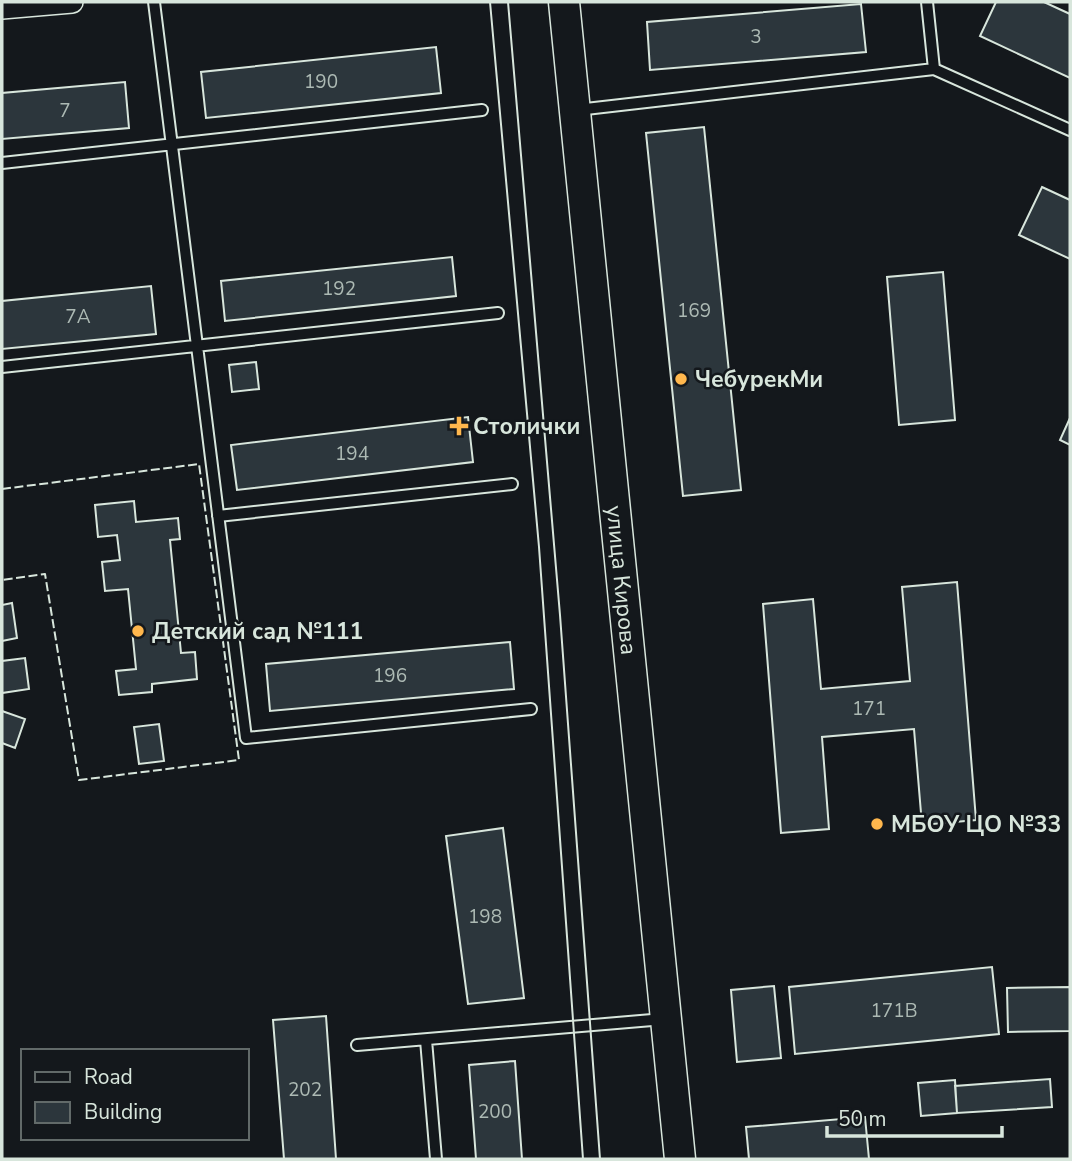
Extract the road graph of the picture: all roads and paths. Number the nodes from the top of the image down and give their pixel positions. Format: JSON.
{"nodes":[{"id":1,"x":72,"y":2,"type":"edge"},
{"id":2,"x":154,"y":2,"type":"edge"},
{"id":3,"x":564,"y":2,"type":"edge"},
{"id":4,"x":927,"y":2,"type":"edge"},
{"id":5,"x":2,"y":8,"type":"edge"},
{"id":6,"x":934,"y":69,"type":"junction"},
{"id":7,"x":482,"y":110,"type":"dead end"},
{"id":8,"x":575,"y":110,"type":"junction"},
{"id":9,"x":1070,"y":130,"type":"edge"},
{"id":10,"x":172,"y":146,"type":"junction"},
{"id":11,"x":2,"y":163,"type":"edge"},
{"id":12,"x":498,"y":313,"type":"dead end"},
{"id":13,"x":199,"y":347,"type":"junction"},
{"id":14,"x":2,"y":367,"type":"edge"},
{"id":15,"x":512,"y":484,"type":"dead end"},
{"id":16,"x":218,"y":516,"type":"junction"},
{"id":17,"x":530,"y":709,"type":"dead end"},
{"id":18,"x":667,"y":1019,"type":"junction"},
{"id":19,"x":426,"y":1040,"type":"junction"},
{"id":20,"x":357,"y":1045,"type":"dead end"},
{"id":21,"x":436,"y":1159,"type":"edge"},
{"id":22,"x":680,"y":1159,"type":"edge"}],
"edges":[{"from":1,"to":5,"type":"street"},
{"from":2,"to":10,"type":"lane"},
{"from":3,"to":8,"type":"street","name":"улица Кирова"},
{"from":4,"to":6,"type":"lane"},
{"from":6,"to":8,"type":"lane"},
{"from":6,"to":9,"type":"lane"},
{"from":7,"to":10,"type":"lane"},
{"from":8,"to":18,"type":"street","name":"улица Кирова"},
{"from":10,"to":11,"type":"lane"},
{"from":10,"to":13,"type":"lane"},
{"from":12,"to":13,"type":"lane"},
{"from":13,"to":14,"type":"lane"},
{"from":13,"to":16,"type":"lane"},
{"from":15,"to":16,"type":"lane"},
{"from":16,"to":17,"type":"lane"},
{"from":18,"to":19,"type":"lane"},
{"from":18,"to":22,"type":"street","name":"улица Кирова"},
{"from":19,"to":20,"type":"lane"},
{"from":19,"to":21,"type":"lane"}]}
